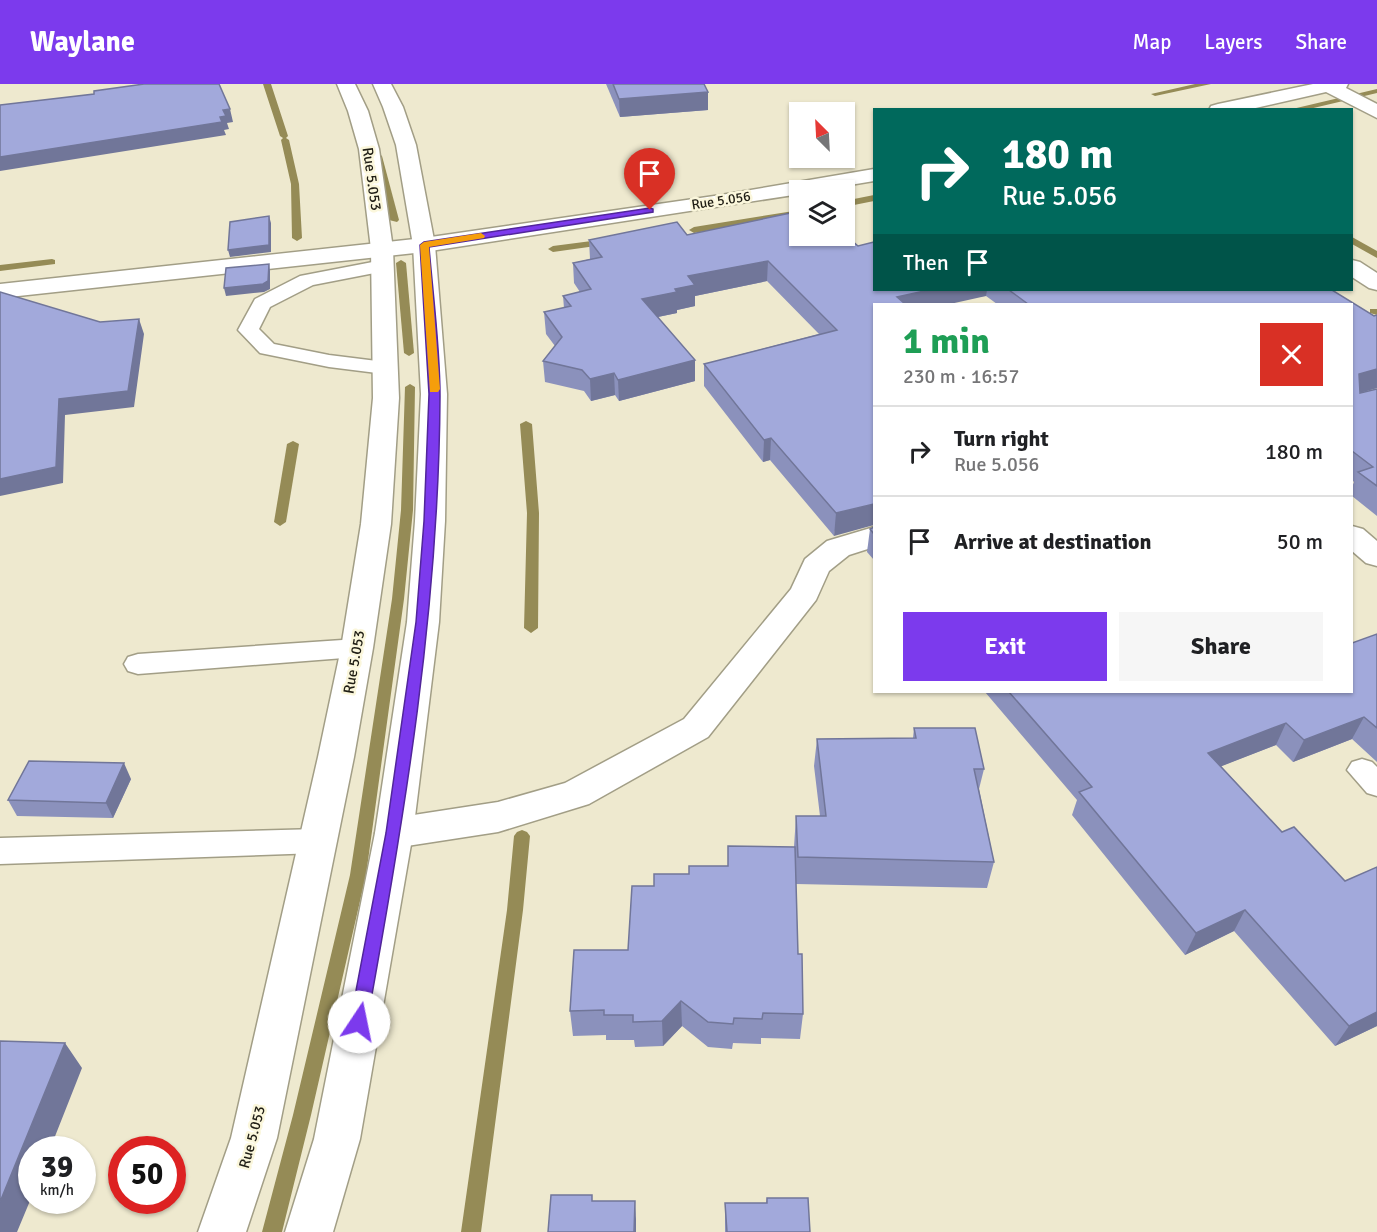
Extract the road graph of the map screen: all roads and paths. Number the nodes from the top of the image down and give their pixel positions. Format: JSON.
{"nodes":[{"id":1,"x":346,"y":84,"type":"edge"},
{"id":2,"x":382,"y":84,"type":"edge"},
{"id":3,"x":1334,"y":85,"type":"edge"},
{"id":4,"x":1227,"y":108,"type":"edge"},
{"id":5,"x":1377,"y":112,"type":"edge"},
{"id":6,"x":873,"y":175,"type":"edge"},
{"id":7,"x":424,"y":245,"type":"junction"},
{"id":8,"x":382,"y":258,"type":"junction"},
{"id":9,"x":1353,"y":268,"type":"edge"},
{"id":10,"x":1377,"y":283,"type":"edge"},
{"id":11,"x":0,"y":291,"type":"edge"},
{"id":12,"x":385,"y":368,"type":"junction"},
{"id":13,"x":873,"y":537,"type":"edge"},
{"id":14,"x":1353,"y":537,"type":"edge"},
{"id":15,"x":1377,"y":556,"type":"edge"},
{"id":16,"x":357,"y":648,"type":"junction"},
{"id":17,"x":138,"y":664,"type":"dead end"},
{"id":18,"x":394,"y":833,"type":"junction"},
{"id":19,"x":318,"y":841,"type":"junction"},
{"id":20,"x":0,"y":851,"type":"edge"},
{"id":21,"x":222,"y":1232,"type":"edge"},
{"id":22,"x":309,"y":1232,"type":"edge"}],
"edges":[{"from":1,"to":8,"type":"main road","name":"Rue 5.053"},
{"from":2,"to":7,"type":"main road"},
{"from":3,"to":4,"type":"main road"},
{"from":3,"to":5,"type":"main road"},
{"from":6,"to":7,"type":"main road","name":"Rue 5.056"},
{"from":7,"to":8,"type":"main road","name":"Rue 5.056"},
{"from":7,"to":18,"type":"main road"},
{"from":8,"to":11,"type":"main road","name":"Rue 5.056"},
{"from":8,"to":12,"type":"main road","name":"Rue 5.053"},
{"from":8,"to":12,"type":"lane"},
{"from":9,"to":10,"type":"main road"},
{"from":12,"to":16,"type":"main road","name":"Rue 5.053"},
{"from":13,"to":18,"type":"main road"},
{"from":14,"to":15,"type":"main road"},
{"from":16,"to":17,"type":"lane"},
{"from":16,"to":19,"type":"main road","name":"Rue 5.053"},
{"from":18,"to":22,"type":"main road"},
{"from":19,"to":20,"type":"lane"},
{"from":19,"to":21,"type":"main road","name":"Rue 5.053"}]}
